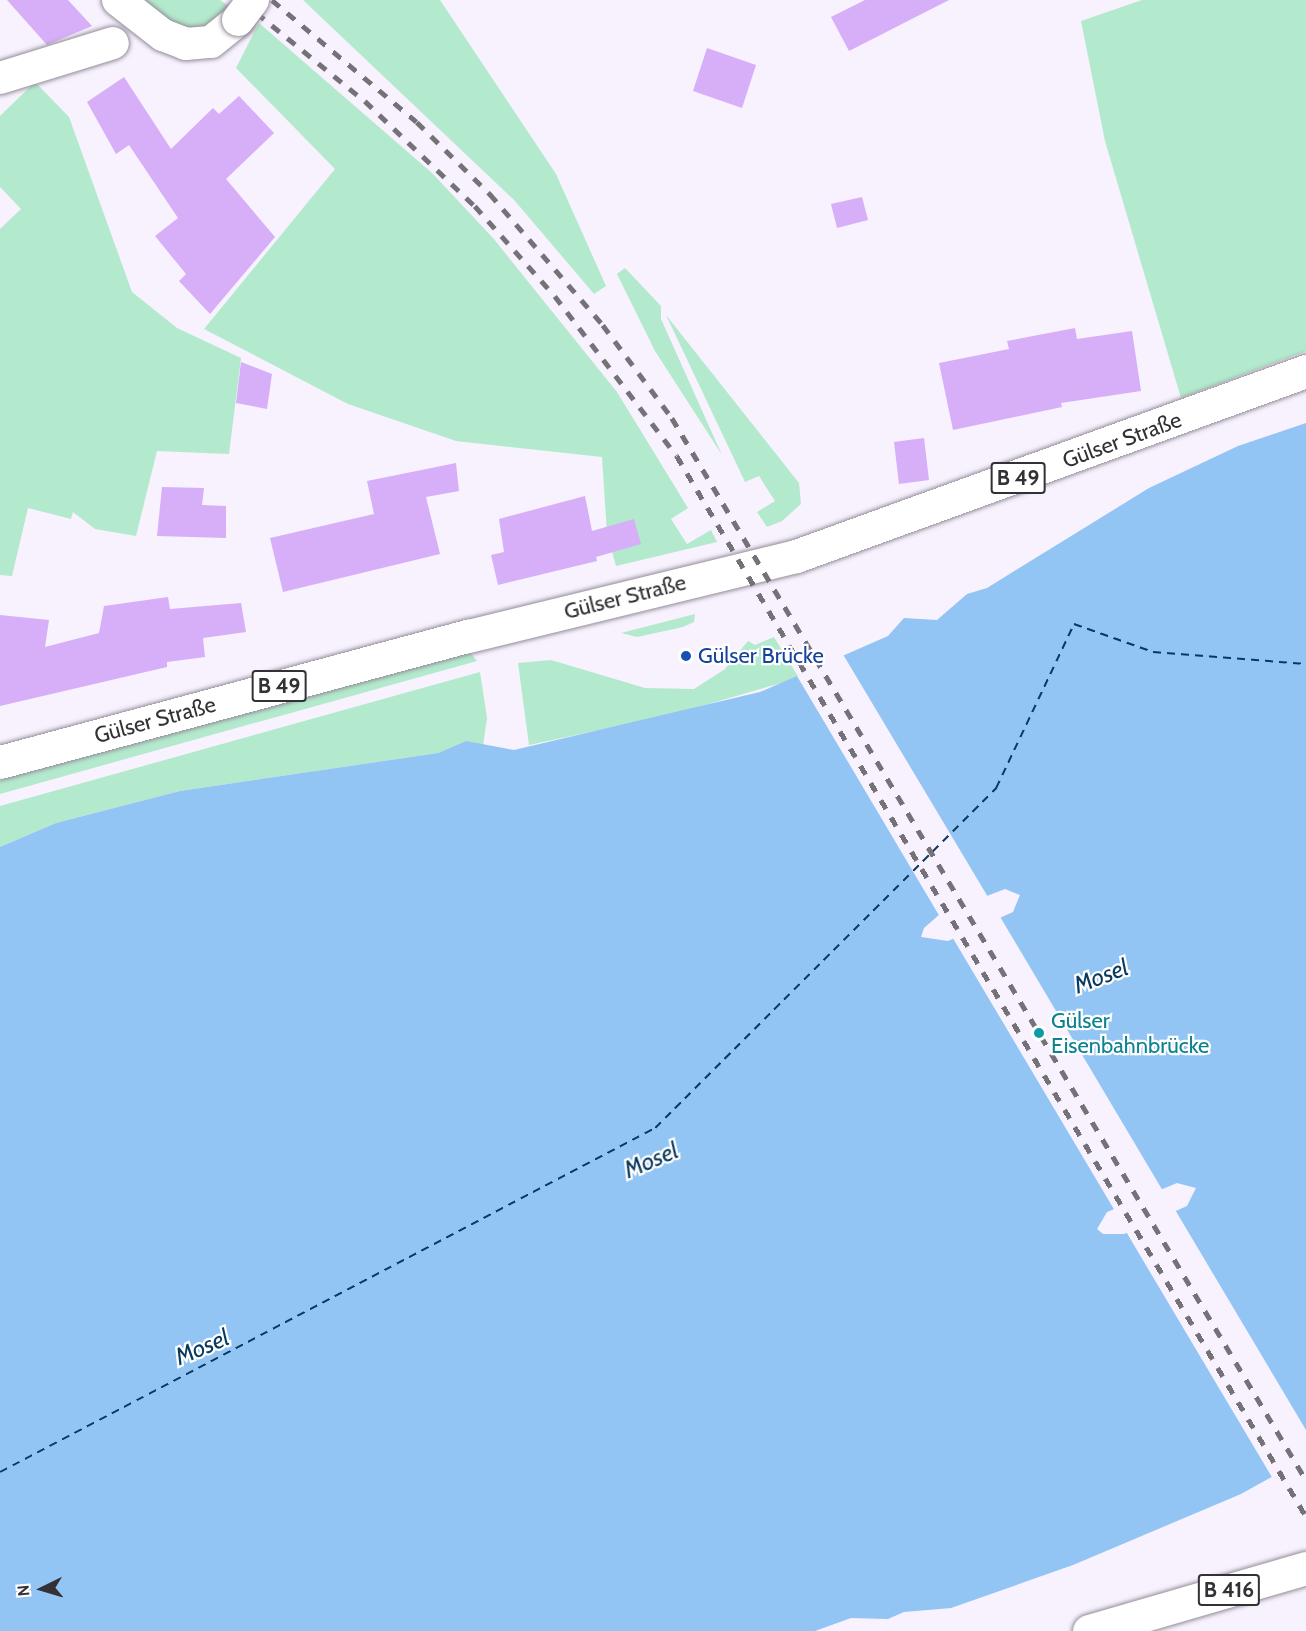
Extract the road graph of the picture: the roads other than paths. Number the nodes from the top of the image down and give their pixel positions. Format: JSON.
{"nodes":[{"id":1,"x":118,"y":0,"type":"edge"},
{"id":2,"x":245,"y":10,"type":"edge"},
{"id":3,"x":113,"y":43,"type":"dead end"},
{"id":4,"x":0,"y":78,"type":"edge"},
{"id":5,"x":1306,"y":371,"type":"edge"},
{"id":6,"x":1,"y":761,"type":"edge"},
{"id":7,"x":1306,"y":1568,"type":"edge"},
{"id":8,"x":1089,"y":1631,"type":"edge"}],
"edges":[{"from":1,"to":2,"type":"street"},
{"from":3,"to":4,"type":"street"},
{"from":5,"to":6,"type":"main road","name":"Gülser Straße","number":"B 49"},
{"from":7,"to":8,"type":"main road","number":"B 416"}]}
